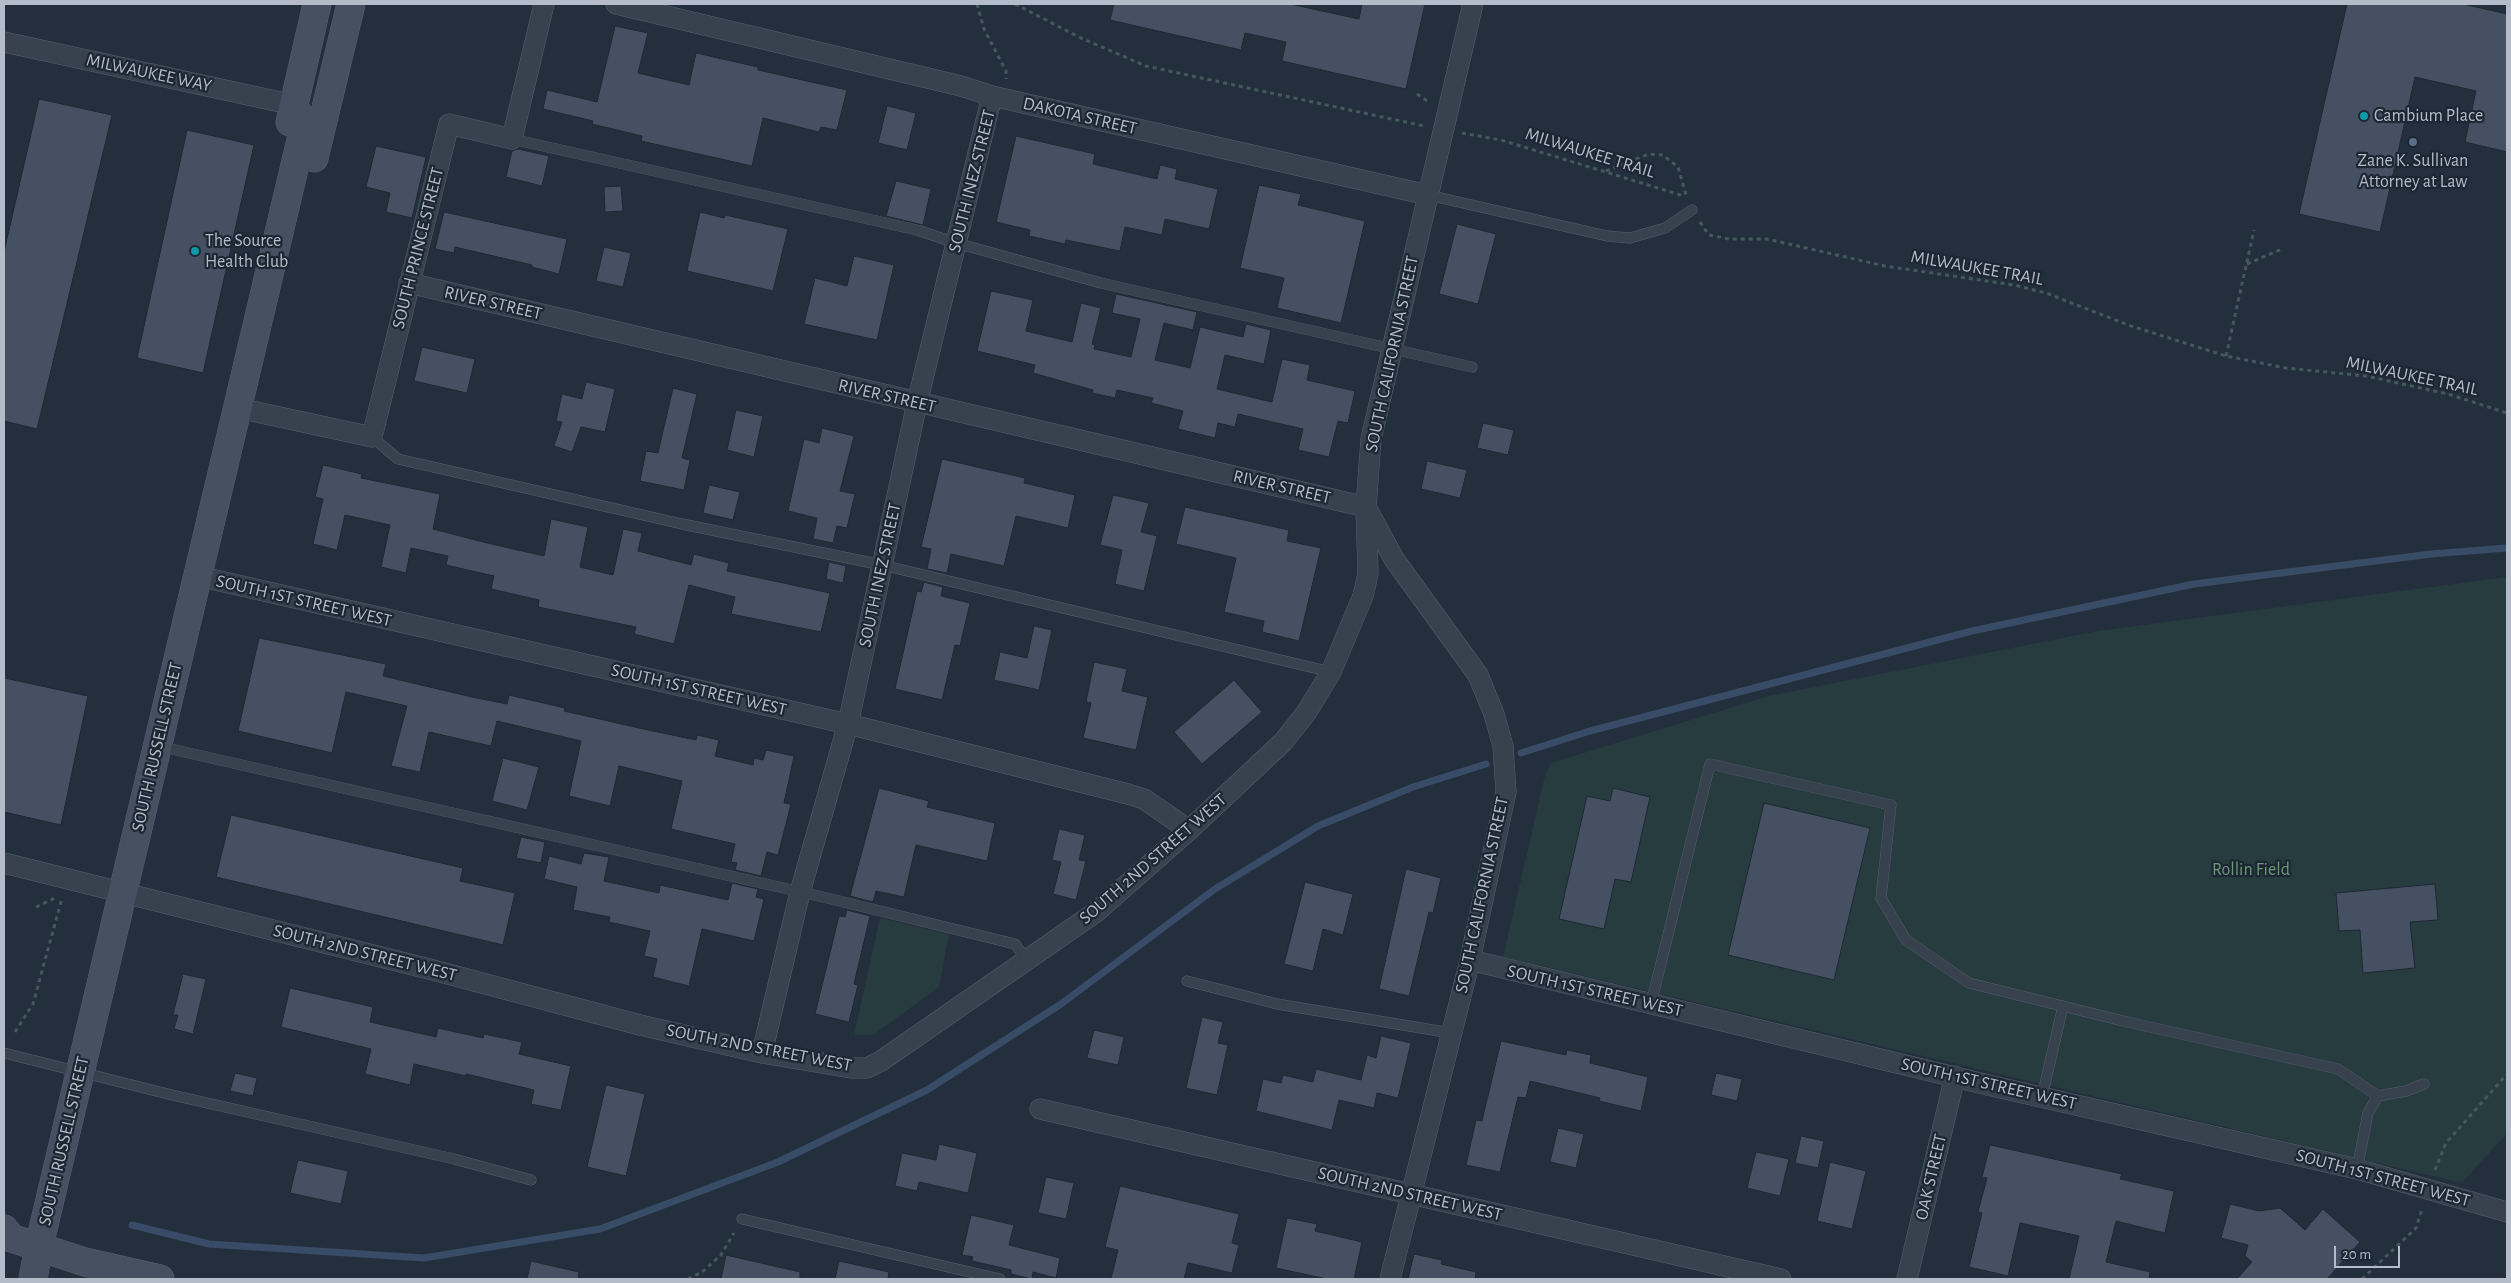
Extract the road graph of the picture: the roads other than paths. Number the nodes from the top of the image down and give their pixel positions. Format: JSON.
{"nodes":[{"id":1,"x":317,"y":4,"type":"edge"},
{"id":2,"x":351,"y":4,"type":"edge"},
{"id":3,"x":544,"y":4,"type":"edge"},
{"id":4,"x":616,"y":4,"type":"edge"},
{"id":5,"x":1473,"y":4,"type":"edge"},
{"id":6,"x":4,"y":42,"type":"edge"},
{"id":7,"x":999,"y":89,"type":"junction"},
{"id":8,"x":294,"y":105,"type":"junction"},
{"id":9,"x":512,"y":139,"type":"junction"},
{"id":10,"x":1428,"y":195,"type":"junction"},
{"id":11,"x":1692,"y":210,"type":"road end"},
{"id":12,"x":284,"y":214,"type":"junction"},
{"id":13,"x":956,"y":243,"type":"junction"},
{"id":14,"x":410,"y":283,"type":"junction"},
{"id":15,"x":1391,"y":349,"type":"junction"},
{"id":16,"x":1472,"y":366,"type":"dead end"},
{"id":17,"x":917,"y":403,"type":"junction"},
{"id":18,"x":238,"y":408,"type":"junction"},
{"id":19,"x":372,"y":437,"type":"junction"},
{"id":20,"x":1366,"y":507,"type":"junction"},
{"id":21,"x":882,"y":565,"type":"junction"},
{"id":22,"x":198,"y":576,"type":"junction"},
{"id":23,"x":1331,"y":672,"type":"junction"},
{"id":24,"x":848,"y":724,"type":"junction"},
{"id":25,"x":158,"y":746,"type":"junction"},
{"id":26,"x":1189,"y":830,"type":"junction"},
{"id":27,"x":4,"y":863,"type":"edge"},
{"id":28,"x":123,"y":892,"type":"junction"},
{"id":29,"x":800,"y":892,"type":"junction"},
{"id":30,"x":1028,"y":960,"type":"junction"},
{"id":31,"x":1470,"y":960,"type":"junction"},
{"id":32,"x":1187,"y":981,"type":"dead end"},
{"id":33,"x":1651,"y":1004,"type":"junction"},
{"id":34,"x":2063,"y":1006,"type":"junction"},
{"id":35,"x":1451,"y":1034,"type":"junction"},
{"id":36,"x":4,"y":1053,"type":"edge"},
{"id":37,"x":762,"y":1053,"type":"junction"},
{"id":38,"x":80,"y":1071,"type":"junction"},
{"id":39,"x":1955,"y":1076,"type":"junction"},
{"id":40,"x":2424,"y":1084,"type":"dead end"},
{"id":41,"x":2378,"y":1096,"type":"junction"},
{"id":42,"x":2042,"y":1097,"type":"junction"},
{"id":43,"x":1040,"y":1108,"type":"dead end"},
{"id":44,"x":2357,"y":1168,"type":"junction"},
{"id":45,"x":531,"y":1180,"type":"dead end"},
{"id":46,"x":1412,"y":1194,"type":"junction"},
{"id":47,"x":2507,"y":1212,"type":"edge"},
{"id":48,"x":742,"y":1219,"type":"road end"},
{"id":49,"x":6,"y":1236,"type":"edge"},
{"id":50,"x":39,"y":1246,"type":"junction"},
{"id":51,"x":33,"y":1279,"type":"edge"},
{"id":52,"x":160,"y":1279,"type":"edge"},
{"id":53,"x":1000,"y":1279,"type":"edge"},
{"id":54,"x":1390,"y":1279,"type":"edge"},
{"id":55,"x":1780,"y":1279,"type":"edge"},
{"id":56,"x":1907,"y":1279,"type":"edge"}],
"edges":[{"from":1,"to":8,"type":"main road","name":"SOUTH RUSSELL STREET"},
{"from":2,"to":12,"type":"main road","name":"SOUTH RUSSELL STREET"},
{"from":3,"to":9,"type":"street"},
{"from":4,"to":7,"type":"street","name":"DAKOTA STREET"},
{"from":5,"to":10,"type":"street","name":"SOUTH CALIFORNIA STREET"},
{"from":6,"to":8,"type":"street","name":"MILWAUKEE WAY"},
{"from":7,"to":10,"type":"street","name":"DAKOTA STREET"},
{"from":7,"to":13,"type":"street","name":"SOUTH INEZ STREET"},
{"from":8,"to":12,"type":"main road","name":"SOUTH RUSSELL STREET"},
{"from":9,"to":13,"type":"lane"},
{"from":9,"to":14,"type":"street","name":"SOUTH PRINCE STREET"},
{"from":10,"to":11,"type":"lane"},
{"from":10,"to":15,"type":"street","name":"SOUTH CALIFORNIA STREET"},
{"from":12,"to":18,"type":"main road","name":"SOUTH RUSSELL STREET"},
{"from":13,"to":15,"type":"lane"},
{"from":13,"to":17,"type":"street","name":"SOUTH INEZ STREET"},
{"from":14,"to":17,"type":"street","name":"RIVER STREET"},
{"from":14,"to":19,"type":"street","name":"SOUTH PRINCE STREET"},
{"from":15,"to":16,"type":"lane"},
{"from":15,"to":20,"type":"street","name":"SOUTH CALIFORNIA STREET"},
{"from":17,"to":20,"type":"street","name":"RIVER STREET"},
{"from":17,"to":21,"type":"street","name":"SOUTH INEZ STREET"},
{"from":18,"to":19,"type":"street"},
{"from":18,"to":22,"type":"main road","name":"SOUTH RUSSELL STREET"},
{"from":19,"to":21,"type":"lane"},
{"from":20,"to":23,"type":"street","name":"SOUTH 2ND STREET WEST"},
{"from":20,"to":31,"type":"street","name":"SOUTH CALIFORNIA STREET"},
{"from":21,"to":23,"type":"lane"},
{"from":21,"to":24,"type":"street","name":"SOUTH INEZ STREET"},
{"from":22,"to":24,"type":"street","name":"SOUTH 1ST STREET WEST"},
{"from":22,"to":25,"type":"main road","name":"SOUTH RUSSELL STREET"},
{"from":23,"to":26,"type":"street","name":"SOUTH 2ND STREET WEST"},
{"from":24,"to":26,"type":"street","name":"SOUTH 1ST STREET WEST"},
{"from":24,"to":29,"type":"street","name":"SOUTH INEZ STREET"},
{"from":25,"to":28,"type":"main road","name":"SOUTH RUSSELL STREET"},
{"from":25,"to":29,"type":"lane"},
{"from":26,"to":30,"type":"street","name":"SOUTH 2ND STREET WEST"},
{"from":27,"to":28,"type":"street","name":"SOUTH 2ND STREET WEST"},
{"from":28,"to":37,"type":"street","name":"SOUTH 2ND STREET WEST"},
{"from":28,"to":38,"type":"main road","name":"SOUTH RUSSELL STREET"},
{"from":29,"to":30,"type":"lane"},
{"from":29,"to":37,"type":"street","name":"SOUTH INEZ STREET"},
{"from":30,"to":37,"type":"street","name":"SOUTH 2ND STREET WEST"},
{"from":31,"to":33,"type":"street","name":"SOUTH 1ST STREET WEST"},
{"from":31,"to":35,"type":"street","name":"SOUTH CALIFORNIA STREET"},
{"from":32,"to":35,"type":"lane"},
{"from":33,"to":34,"type":"lane"},
{"from":33,"to":39,"type":"street","name":"SOUTH 1ST STREET WEST"},
{"from":34,"to":41,"type":"lane"},
{"from":34,"to":42,"type":"lane"},
{"from":35,"to":46,"type":"street","name":"SOUTH CALIFORNIA STREET"},
{"from":36,"to":38,"type":"lane"},
{"from":38,"to":45,"type":"lane"},
{"from":38,"to":50,"type":"main road","name":"SOUTH RUSSELL STREET"},
{"from":39,"to":42,"type":"street","name":"SOUTH 1ST STREET WEST"},
{"from":39,"to":56,"type":"street","name":"OAK STREET"},
{"from":40,"to":41,"type":"lane"},
{"from":41,"to":44,"type":"lane"},
{"from":42,"to":44,"type":"street","name":"SOUTH 1ST STREET WEST"},
{"from":43,"to":46,"type":"street","name":"SOUTH 2ND STREET WEST"},
{"from":44,"to":47,"type":"street","name":"SOUTH 1ST STREET WEST"},
{"from":46,"to":54,"type":"street","name":"SOUTH CALIFORNIA STREET"},
{"from":46,"to":55,"type":"street","name":"SOUTH 2ND STREET WEST"},
{"from":48,"to":53,"type":"lane"},
{"from":49,"to":50,"type":"main road"},
{"from":50,"to":51,"type":"main road","name":"SOUTH RUSSELL STREET"},
{"from":50,"to":52,"type":"main road"}]}
